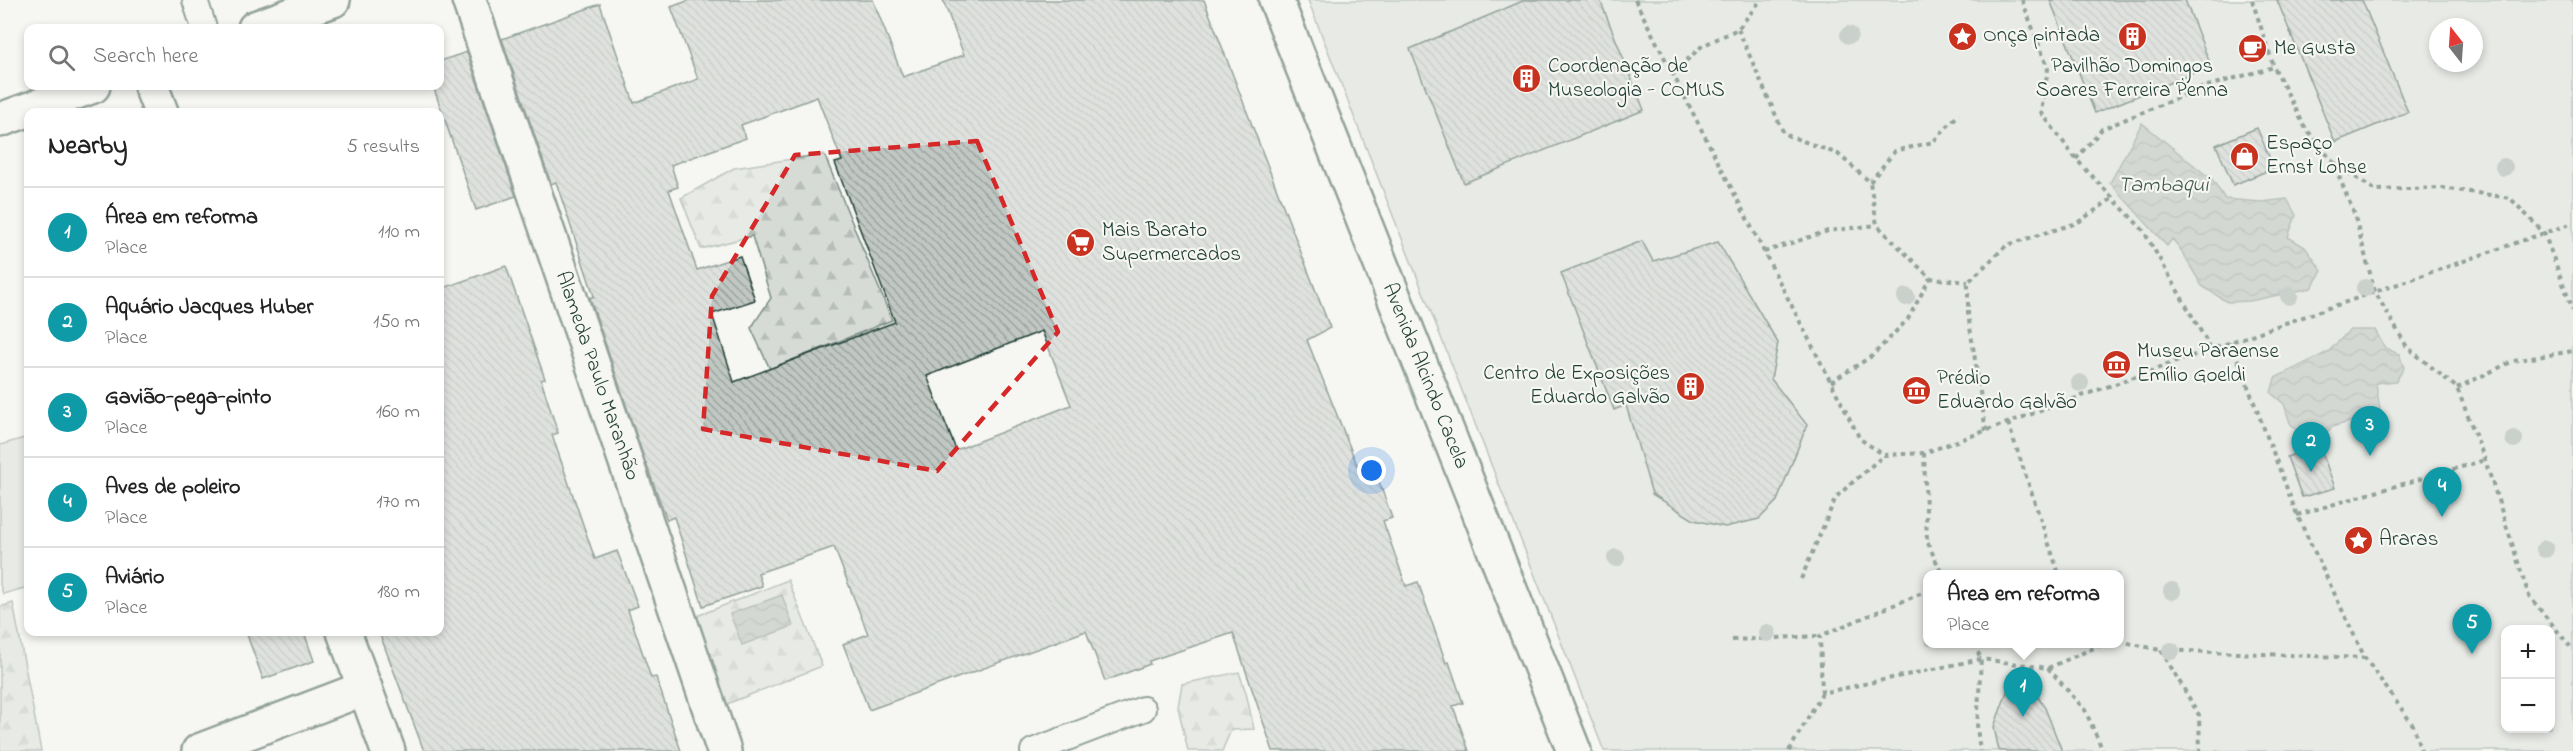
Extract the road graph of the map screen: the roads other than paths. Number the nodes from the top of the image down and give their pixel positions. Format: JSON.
{"nodes":[{"id":1,"x":195,"y":0,"type":"edge"},
{"id":2,"x":331,"y":0,"type":"edge"},
{"id":3,"x":469,"y":0,"type":"edge"},
{"id":4,"x":1276,"y":0,"type":"edge"},
{"id":5,"x":203,"y":24,"type":"edge"},
{"id":6,"x":266,"y":24,"type":"edge"},
{"id":7,"x":82,"y":90,"type":"edge"},
{"id":8,"x":153,"y":90,"type":"edge"},
{"id":9,"x":33,"y":108,"type":"edge"},
{"id":10,"x":159,"y":108,"type":"edge"},
{"id":11,"x":24,"y":111,"type":"edge"},
{"id":12,"x":0,"y":120,"type":"edge"},
{"id":13,"x":345,"y":636,"type":"edge"},
{"id":14,"x":364,"y":688,"type":"junction"},
{"id":15,"x":1143,"y":709,"type":"dead end"},
{"id":16,"x":199,"y":751,"type":"edge"},
{"id":17,"x":388,"y":751,"type":"edge"},
{"id":18,"x":724,"y":751,"type":"edge"},
{"id":19,"x":1033,"y":751,"type":"edge"},
{"id":20,"x":1574,"y":751,"type":"edge"}],
"edges":[{"from":1,"to":5,"type":"lane"},
{"from":2,"to":6,"type":"street"},
{"from":3,"to":18,"type":"street","name":"Alameda Paulo Maranhão"},
{"from":4,"to":20,"type":"street","name":"Avenida Alcindo Cacela"},
{"from":7,"to":9,"type":"street"},
{"from":8,"to":10,"type":"street"},
{"from":11,"to":12,"type":"street"},
{"from":13,"to":14,"type":"street"},
{"from":14,"to":16,"type":"street"},
{"from":14,"to":17,"type":"street"},
{"from":15,"to":19,"type":"lane"}]}
